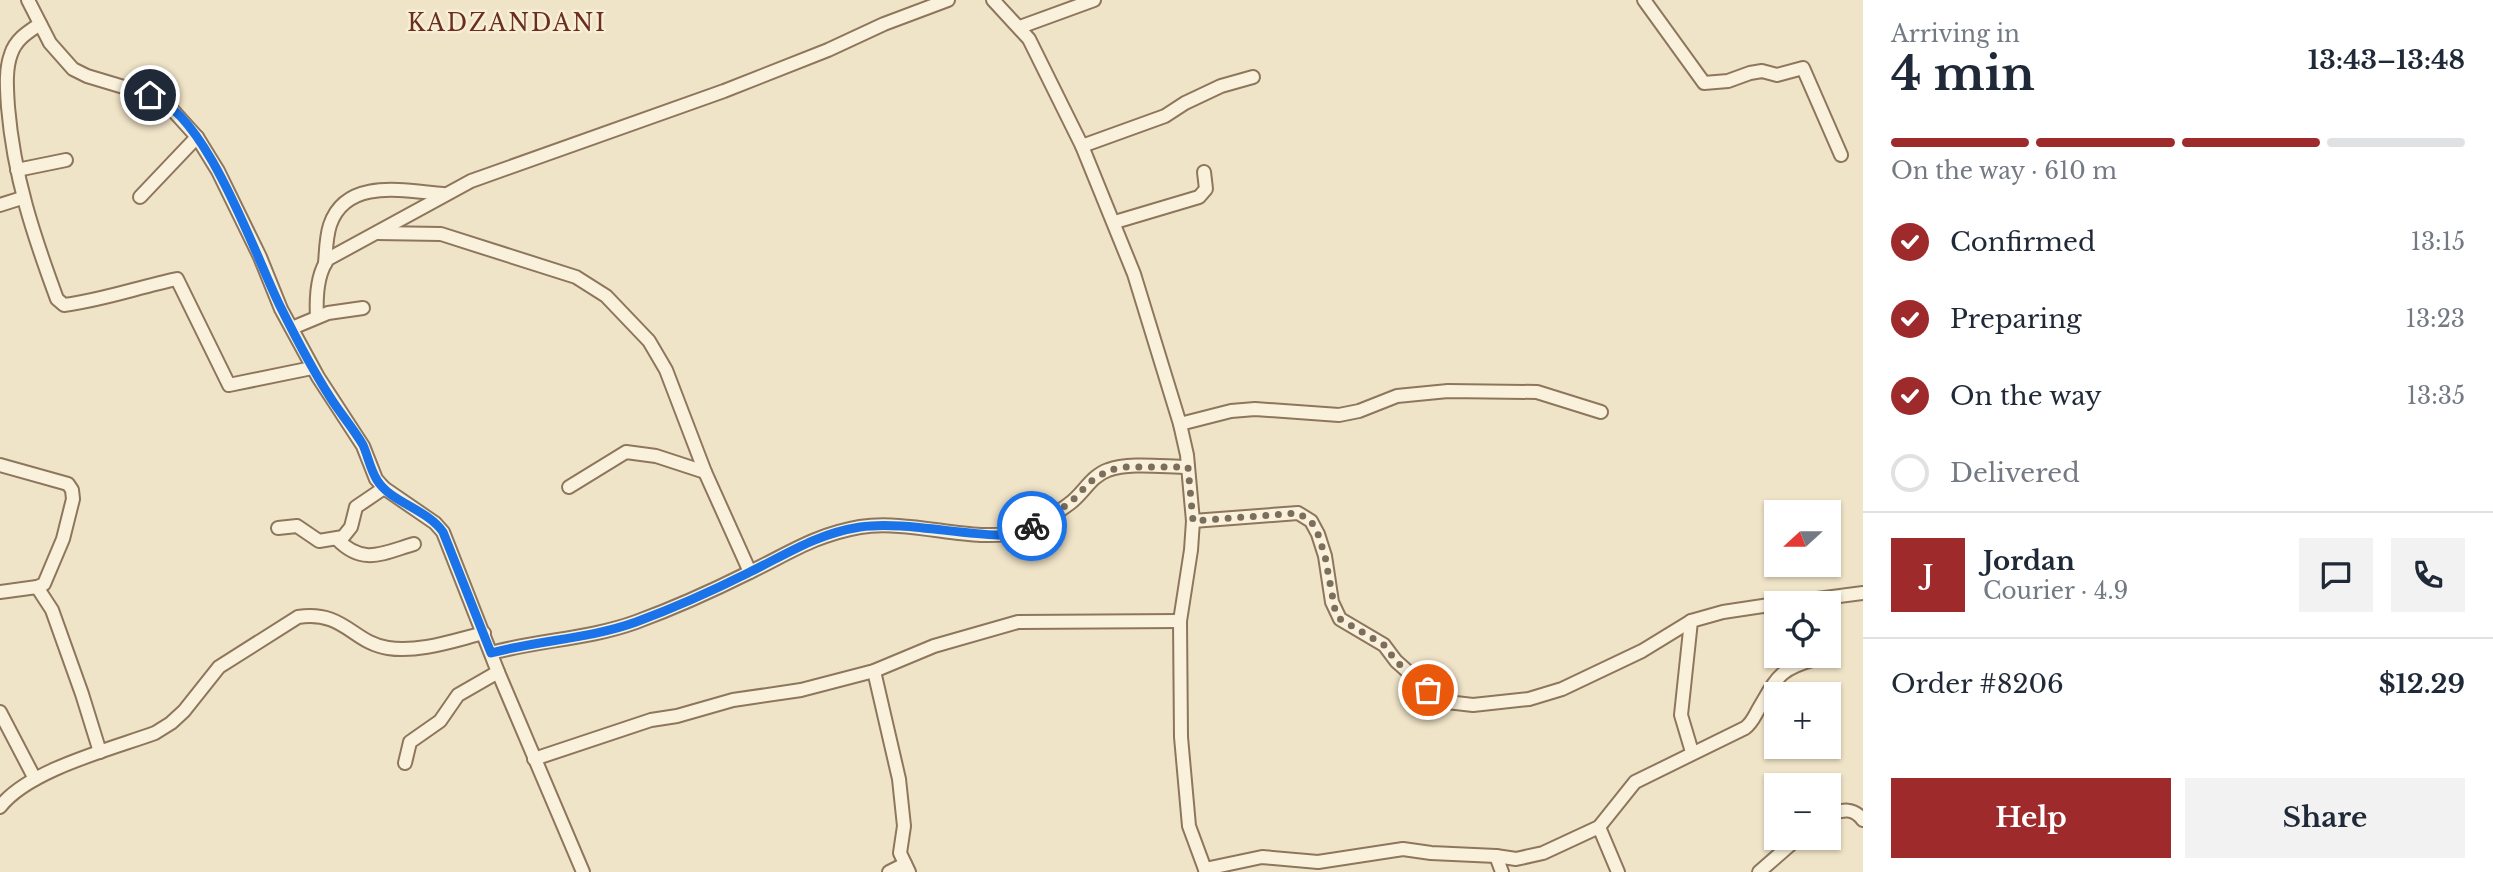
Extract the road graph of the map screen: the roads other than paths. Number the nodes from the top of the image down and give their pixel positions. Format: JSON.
{"nodes":[{"id":1,"x":28,"y":0,"type":"edge"},
{"id":2,"x":948,"y":0,"type":"edge"},
{"id":3,"x":993,"y":0,"type":"edge"},
{"id":4,"x":1094,"y":0,"type":"edge"},
{"id":5,"x":1644,"y":0,"type":"edge"},
{"id":6,"x":40,"y":24,"type":"junction"},
{"id":7,"x":1020,"y":27,"type":"junction"},
{"id":8,"x":1252,"y":78,"type":"dead end"},
{"id":9,"x":5,"y":132,"type":"edge"},
{"id":10,"x":197,"y":137,"type":"junction"},
{"id":11,"x":1082,"y":146,"type":"junction"},
{"id":12,"x":1841,"y":155,"type":"dead end"},
{"id":13,"x":66,"y":160,"type":"dead end"},
{"id":14,"x":17,"y":170,"type":"junction"},
{"id":15,"x":1203,"y":172,"type":"dead end"},
{"id":16,"x":444,"y":194,"type":"junction"},
{"id":17,"x":139,"y":197,"type":"dead end"},
{"id":18,"x":22,"y":198,"type":"junction"},
{"id":19,"x":0,"y":205,"type":"edge"},
{"id":20,"x":1115,"y":222,"type":"junction"},
{"id":21,"x":376,"y":233,"type":"junction"},
{"id":22,"x":325,"y":264,"type":"junction"},
{"id":23,"x":363,"y":308,"type":"dead end"},
{"id":24,"x":317,"y":317,"type":"junction"},
{"id":25,"x":292,"y":328,"type":"junction"},
{"id":26,"x":312,"y":368,"type":"junction"},
{"id":27,"x":1601,"y":412,"type":"dead end"},
{"id":28,"x":1180,"y":424,"type":"junction"},
{"id":29,"x":0,"y":465,"type":"edge"},
{"id":30,"x":1188,"y":467,"type":"junction"},
{"id":31,"x":705,"y":472,"type":"junction"},
{"id":32,"x":569,"y":487,"type":"dead end"},
{"id":33,"x":384,"y":488,"type":"junction"},
{"id":34,"x":1193,"y":521,"type":"junction"},
{"id":35,"x":278,"y":528,"type":"dead end"},
{"id":36,"x":337,"y":539,"type":"junction"},
{"id":37,"x":414,"y":544,"type":"dead end"},
{"id":38,"x":750,"y":572,"type":"junction"},
{"id":39,"x":37,"y":587,"type":"junction"},
{"id":40,"x":0,"y":592,"type":"edge"},
{"id":41,"x":1863,"y":593,"type":"edge"},
{"id":42,"x":1841,"y":596,"type":"edge"},
{"id":43,"x":1764,"y":606,"type":"edge"},
{"id":44,"x":1180,"y":621,"type":"junction"},
{"id":45,"x":1691,"y":621,"type":"junction"},
{"id":46,"x":484,"y":633,"type":"junction"},
{"id":47,"x":491,"y":653,"type":"junction"},
{"id":48,"x":1790,"y":668,"type":"edge"},
{"id":49,"x":874,"y":671,"type":"junction"},
{"id":50,"x":498,"y":672,"type":"junction"},
{"id":51,"x":0,"y":712,"type":"edge"},
{"id":52,"x":100,"y":752,"type":"junction"},
{"id":53,"x":1692,"y":752,"type":"junction"},
{"id":54,"x":534,"y":759,"type":"junction"},
{"id":55,"x":405,"y":763,"type":"dead end"},
{"id":56,"x":35,"y":779,"type":"junction"},
{"id":57,"x":0,"y":807,"type":"edge"},
{"id":58,"x":1841,"y":812,"type":"edge"},
{"id":59,"x":1863,"y":820,"type":"edge"},
{"id":60,"x":1599,"y":827,"type":"junction"},
{"id":61,"x":1784,"y":850,"type":"edge"},
{"id":62,"x":1496,"y":856,"type":"junction"},
{"id":63,"x":907,"y":868,"type":"edge"},
{"id":64,"x":1206,"y":871,"type":"edge"},
{"id":65,"x":583,"y":872,"type":"edge"},
{"id":66,"x":889,"y":872,"type":"edge"},
{"id":67,"x":1502,"y":872,"type":"edge"},
{"id":68,"x":1618,"y":872,"type":"edge"},
{"id":69,"x":1759,"y":872,"type":"edge"}],
"edges":[{"from":1,"to":6,"type":"street"},
{"from":2,"to":16,"type":"street"},
{"from":3,"to":7,"type":"street"},
{"from":4,"to":7,"type":"street"},
{"from":5,"to":12,"type":"street"},
{"from":6,"to":9,"type":"street"},
{"from":6,"to":10,"type":"street"},
{"from":7,"to":11,"type":"street"},
{"from":8,"to":11,"type":"street"},
{"from":9,"to":14,"type":"street"},
{"from":10,"to":17,"type":"street"},
{"from":10,"to":25,"type":"street"},
{"from":11,"to":20,"type":"street"},
{"from":13,"to":14,"type":"street"},
{"from":14,"to":18,"type":"street"},
{"from":15,"to":20,"type":"street"},
{"from":16,"to":21,"type":"street"},
{"from":16,"to":22,"type":"street"},
{"from":18,"to":19,"type":"street"},
{"from":18,"to":26,"type":"street"},
{"from":20,"to":28,"type":"street"},
{"from":21,"to":22,"type":"street"},
{"from":21,"to":31,"type":"street"},
{"from":22,"to":24,"type":"street"},
{"from":23,"to":24,"type":"street"},
{"from":24,"to":25,"type":"street"},
{"from":25,"to":26,"type":"street"},
{"from":26,"to":33,"type":"street"},
{"from":27,"to":28,"type":"street"},
{"from":28,"to":30,"type":"street"},
{"from":29,"to":39,"type":"street"},
{"from":30,"to":34,"type":"street"},
{"from":30,"to":38,"type":"street"},
{"from":31,"to":32,"type":"street"},
{"from":31,"to":38,"type":"street"},
{"from":33,"to":36,"type":"street"},
{"from":33,"to":46,"type":"street"},
{"from":34,"to":44,"type":"street"},
{"from":34,"to":45,"type":"street"},
{"from":35,"to":36,"type":"street"},
{"from":36,"to":37,"type":"street"},
{"from":38,"to":47,"type":"street"},
{"from":39,"to":40,"type":"street"},
{"from":39,"to":52,"type":"street"},
{"from":41,"to":42,"type":"street"},
{"from":43,"to":45,"type":"street"},
{"from":44,"to":49,"type":"street"},
{"from":44,"to":64,"type":"street"},
{"from":45,"to":53,"type":"street"},
{"from":46,"to":47,"type":"street"},
{"from":46,"to":52,"type":"street"},
{"from":47,"to":50,"type":"street"},
{"from":48,"to":53,"type":"street"},
{"from":49,"to":54,"type":"street"},
{"from":49,"to":63,"type":"street"},
{"from":50,"to":54,"type":"street"},
{"from":50,"to":55,"type":"street"},
{"from":51,"to":56,"type":"street"},
{"from":52,"to":56,"type":"street"},
{"from":53,"to":60,"type":"street"},
{"from":54,"to":65,"type":"street"},
{"from":56,"to":57,"type":"street"},
{"from":58,"to":59,"type":"street"},
{"from":60,"to":62,"type":"street"},
{"from":60,"to":68,"type":"street"},
{"from":61,"to":69,"type":"street"},
{"from":62,"to":64,"type":"street"},
{"from":62,"to":67,"type":"street"},
{"from":63,"to":66,"type":"street"}]}
